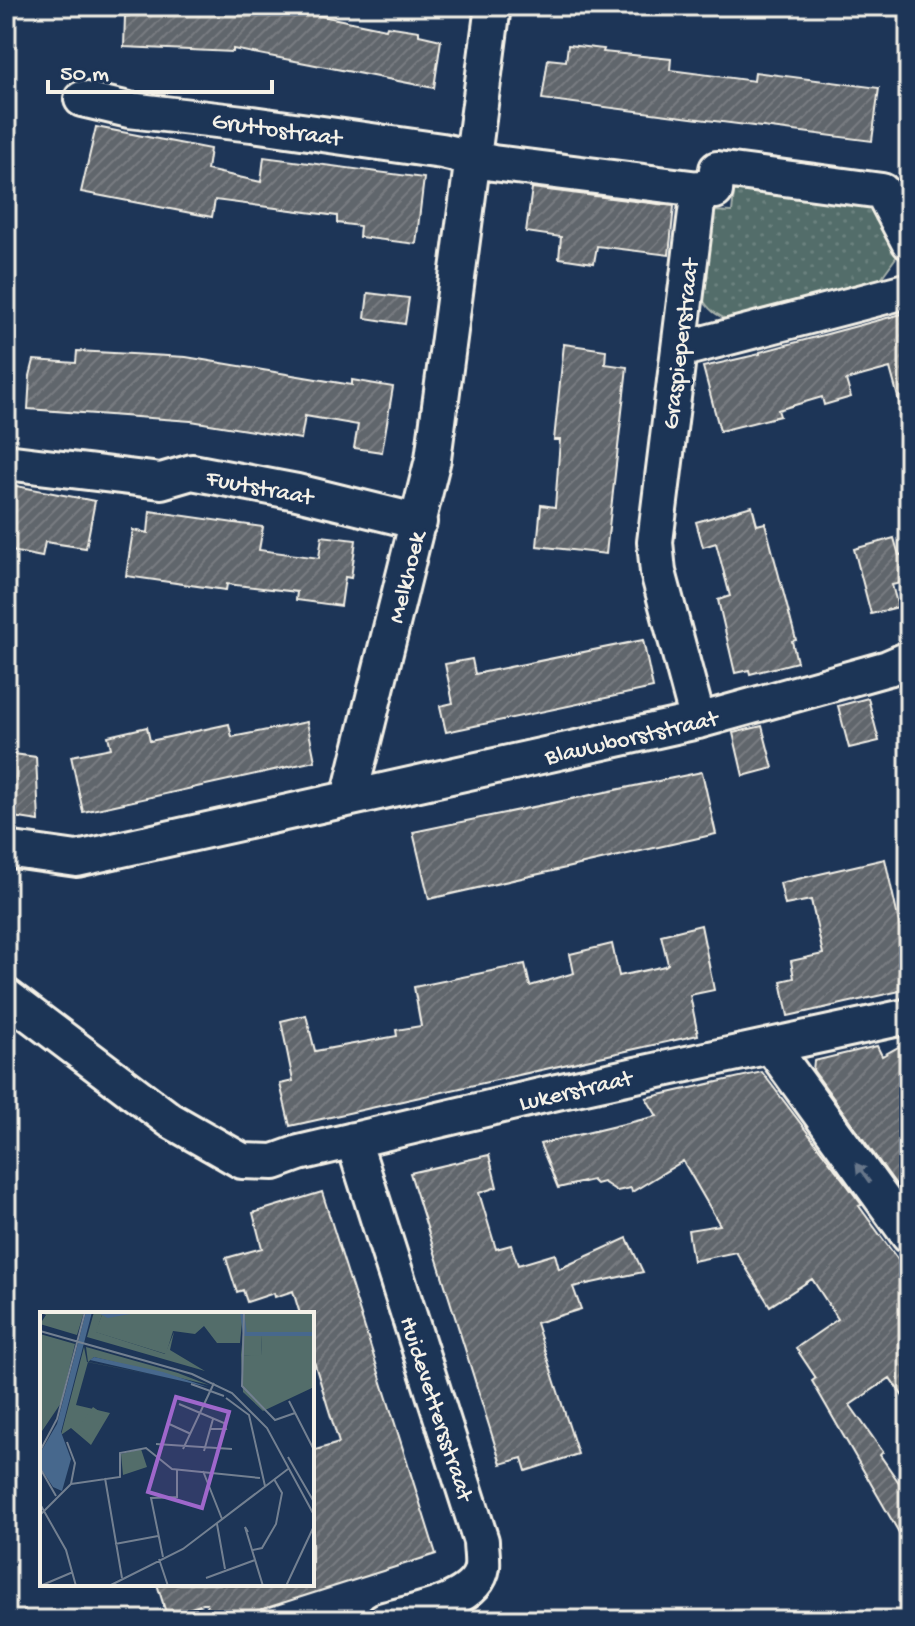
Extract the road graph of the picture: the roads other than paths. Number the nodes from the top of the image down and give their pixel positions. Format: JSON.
{"nodes":[{"id":1,"x":493,"y":6,"type":"edge"},
{"id":2,"x":82,"y":99,"type":"dead end"},
{"id":3,"x":473,"y":158,"type":"junction"},
{"id":4,"x":699,"y":188,"type":"junction"},
{"id":5,"x":909,"y":242,"type":"edge"},
{"id":6,"x":909,"y":290,"type":"edge"},
{"id":7,"x":679,"y":350,"type":"junction"},
{"id":8,"x":6,"y":462,"type":"edge"},
{"id":9,"x":419,"y":522,"type":"junction"},
{"id":10,"x":909,"y":659,"type":"edge"},
{"id":11,"x":698,"y":721,"type":"junction"},
{"id":12,"x":349,"y":798,"type":"junction"},
{"id":13,"x":6,"y":849,"type":"edge"},
{"id":14,"x":6,"y":996,"type":"edge"},
{"id":15,"x":909,"y":1016,"type":"edge"},
{"id":16,"x":771,"y":1046,"type":"junction"},
{"id":17,"x":353,"y":1140,"type":"junction"},
{"id":18,"x":909,"y":1236,"type":"edge"},
{"id":19,"x":384,"y":1620,"type":"edge"}],
"edges":[{"from":1,"to":3,"type":"street","name":"Melkhoek"},
{"from":2,"to":3,"type":"street","name":"Gruttostraat"},
{"from":3,"to":4,"type":"street"},
{"from":3,"to":9,"type":"street","name":"Melkhoek"},
{"from":4,"to":5,"type":"street"},
{"from":4,"to":7,"type":"street","name":"Graspieperstraat"},
{"from":6,"to":7,"type":"street"},
{"from":7,"to":11,"type":"street","name":"Graspieperstraat"},
{"from":8,"to":9,"type":"street","name":"Fuutstraat"},
{"from":9,"to":12,"type":"street","name":"Melkhoek"},
{"from":10,"to":11,"type":"street","name":"Blauwborststraat"},
{"from":11,"to":12,"type":"street","name":"Blauwborststraat"},
{"from":12,"to":13,"type":"street"},
{"from":14,"to":17,"type":"street","name":"Lukerstraat"},
{"from":15,"to":16,"type":"street","name":"Lukerstraat"},
{"from":16,"to":17,"type":"street","name":"Lukerstraat"},
{"from":18,"to":16,"type":"street","one_way":true},
{"from":17,"to":19,"type":"street","name":"Huidevettersstraat"}]}
